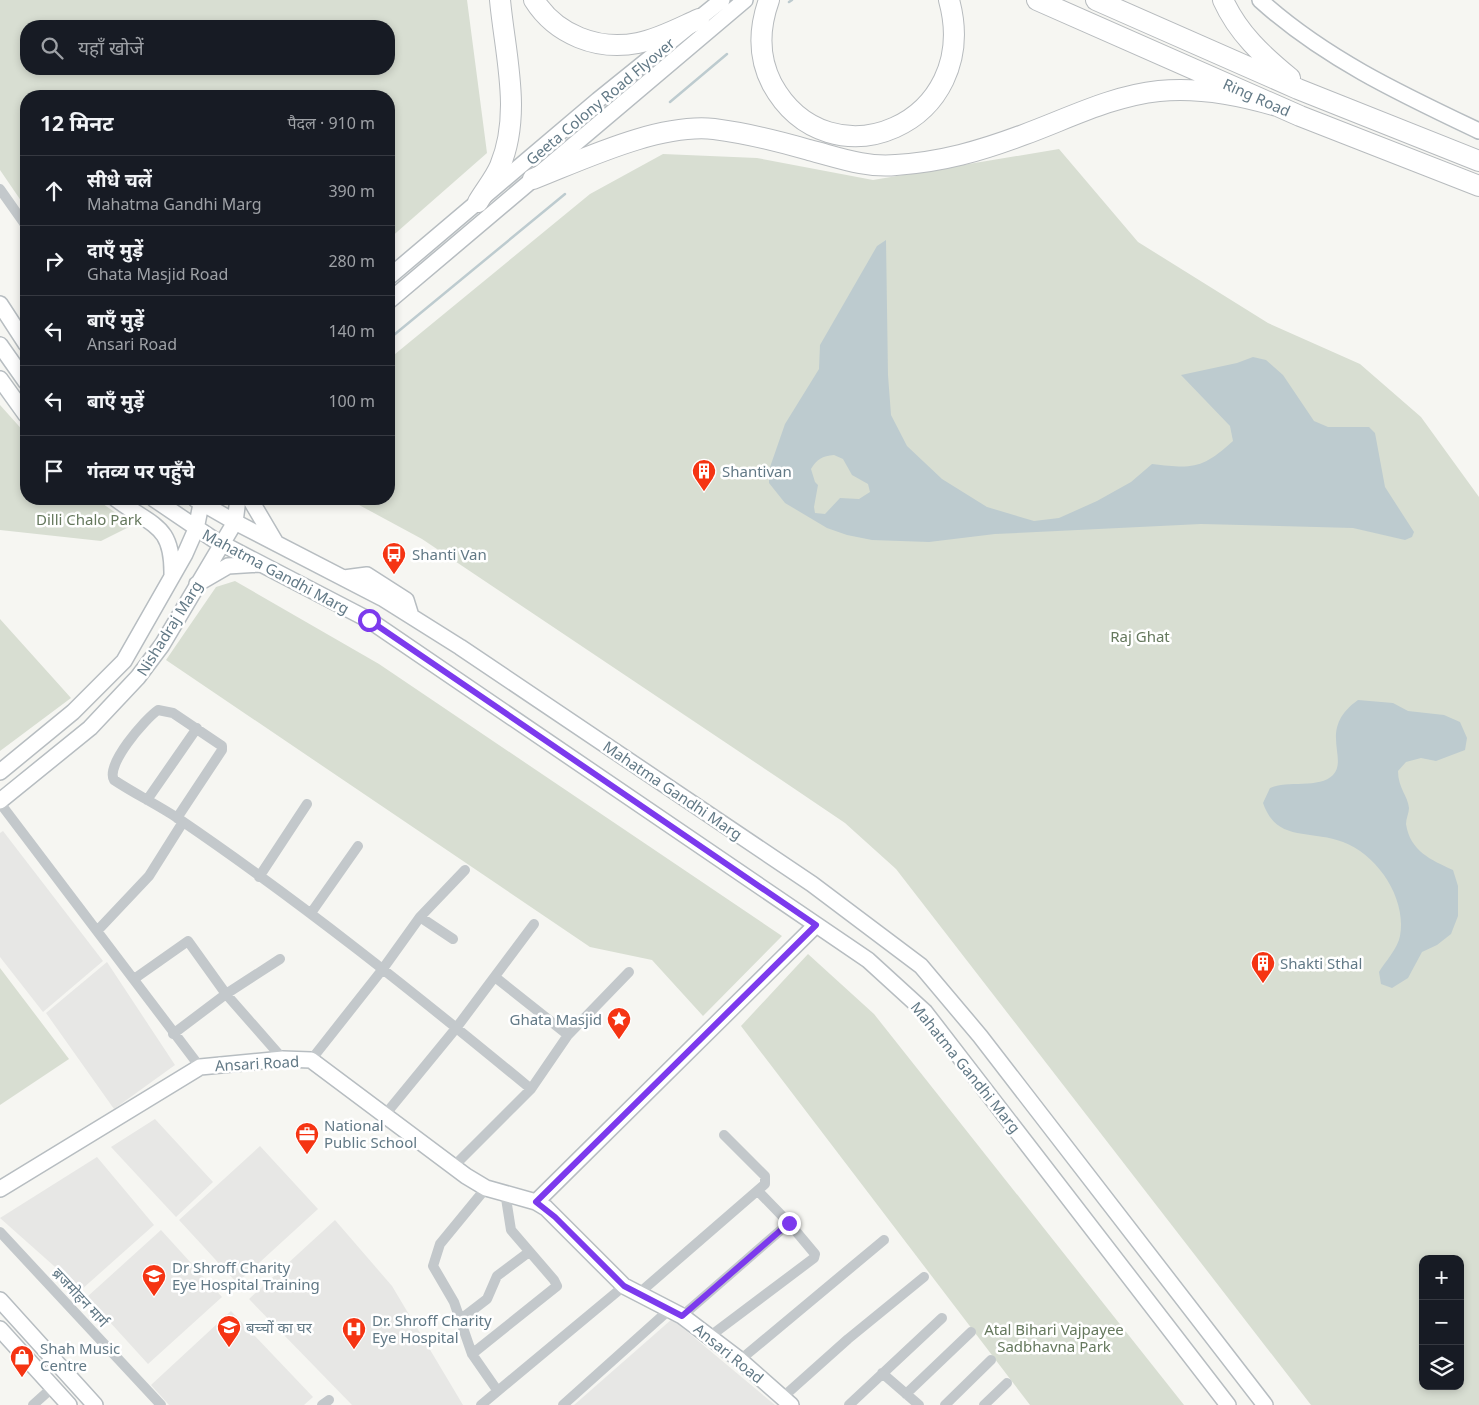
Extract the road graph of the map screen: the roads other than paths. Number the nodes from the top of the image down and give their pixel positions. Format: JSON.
{"nodes":[{"id":1,"x":500,"y":0,"type":"edge"},
{"id":2,"x":534,"y":0,"type":"edge"},
{"id":3,"x":722,"y":0,"type":"edge"},
{"id":4,"x":745,"y":0,"type":"edge"},
{"id":5,"x":769,"y":0,"type":"edge"},
{"id":6,"x":949,"y":0,"type":"edge"},
{"id":7,"x":1037,"y":0,"type":"edge"},
{"id":8,"x":1096,"y":0,"type":"edge"},
{"id":9,"x":1260,"y":0,"type":"edge"},
{"id":10,"x":1226,"y":7,"type":"edge"},
{"id":11,"x":698,"y":19,"type":"junction"},
{"id":12,"x":1313,"y":96,"type":"junction"},
{"id":13,"x":1277,"y":106,"type":"junction"},
{"id":14,"x":1479,"y":131,"type":"edge"},
{"id":15,"x":1479,"y":161,"type":"edge"},
{"id":16,"x":526,"y":173,"type":"junction"},
{"id":17,"x":1479,"y":186,"type":"edge"},
{"id":18,"x":0,"y":189,"type":"edge"},
{"id":19,"x":478,"y":202,"type":"junction"},
{"id":20,"x":20,"y":217,"type":"edge"},
{"id":21,"x":395,"y":272,"type":"edge"},
{"id":22,"x":395,"y":295,"type":"edge"},
{"id":23,"x":0,"y":304,"type":"edge"},
{"id":24,"x":20,"y":335,"type":"edge"},
{"id":25,"x":0,"y":345,"type":"edge"},
{"id":26,"x":20,"y":373,"type":"edge"},
{"id":27,"x":0,"y":379,"type":"edge"},
{"id":28,"x":20,"y":407,"type":"edge"},
{"id":29,"x":124,"y":505,"type":"edge"},
{"id":30,"x":162,"y":505,"type":"edge"},
{"id":31,"x":199,"y":505,"type":"edge"},
{"id":32,"x":206,"y":505,"type":"edge"},
{"id":33,"x":237,"y":505,"type":"edge"},
{"id":34,"x":254,"y":505,"type":"edge"},
{"id":35,"x":170,"y":511,"type":"junction"},
{"id":36,"x":234,"y":522,"type":"junction"},
{"id":37,"x":196,"y":529,"type":"junction"},
{"id":38,"x":166,"y":536,"type":"junction"},
{"id":39,"x":276,"y":543,"type":"junction"},
{"id":40,"x":183,"y":544,"type":"junction"},
{"id":41,"x":222,"y":544,"type":"junction"},
{"id":42,"x":181,"y":562,"type":"junction"},
{"id":43,"x":260,"y":564,"type":"junction"},
{"id":44,"x":172,"y":578,"type":"junction"},
{"id":45,"x":197,"y":584,"type":"junction"},
{"id":46,"x":197,"y":728,"type":"junction"},
{"id":47,"x":0,"y":772,"type":"edge"},
{"id":48,"x":148,"y":800,"type":"junction"},
{"id":49,"x":0,"y":802,"type":"edge"},
{"id":50,"x":307,"y":804,"type":"dead end"},
{"id":51,"x":180,"y":820,"type":"junction"},
{"id":52,"x":358,"y":846,"type":"dead end"},
{"id":53,"x":465,"y":870,"type":"dead end"},
{"id":54,"x":259,"y":877,"type":"junction"},
{"id":55,"x":311,"y":913,"type":"junction"},
{"id":56,"x":420,"y":917,"type":"junction"},
{"id":57,"x":534,"y":924,"type":"dead end"},
{"id":58,"x":816,"y":925,"type":"junction"},
{"id":59,"x":98,"y":930,"type":"junction"},
{"id":60,"x":453,"y":939,"type":"dead end"},
{"id":61,"x":280,"y":959,"type":"dead end"},
{"id":62,"x":382,"y":970,"type":"junction"},
{"id":63,"x":629,"y":972,"type":"dead end"},
{"id":64,"x":495,"y":977,"type":"junction"},
{"id":65,"x":134,"y":979,"type":"junction"},
{"id":66,"x":226,"y":994,"type":"junction"},
{"id":67,"x":457,"y":1028,"type":"junction"},
{"id":68,"x":173,"y":1034,"type":"junction"},
{"id":69,"x":568,"y":1035,"type":"junction"},
{"id":70,"x":283,"y":1059,"type":"junction"},
{"id":71,"x":311,"y":1060,"type":"junction"},
{"id":72,"x":200,"y":1067,"type":"junction"},
{"id":73,"x":531,"y":1089,"type":"junction"},
{"id":74,"x":384,"y":1116,"type":"junction"},
{"id":75,"x":724,"y":1135,"type":"dead end"},
{"id":76,"x":453,"y":1167,"type":"junction"},
{"id":77,"x":486,"y":1188,"type":"junction"},
{"id":78,"x":0,"y":1189,"type":"edge"},
{"id":79,"x":758,"y":1191,"type":"junction"},
{"id":80,"x":505,"y":1192,"type":"junction"},
{"id":81,"x":536,"y":1202,"type":"junction"},
{"id":82,"x":789,"y":1223,"type":"junction"},
{"id":83,"x":0,"y":1232,"type":"edge"},
{"id":84,"x":884,"y":1240,"type":"dead end"},
{"id":85,"x":529,"y":1252,"type":"junction"},
{"id":86,"x":924,"y":1277,"type":"dead end"},
{"id":87,"x":624,"y":1286,"type":"junction"},
{"id":88,"x":637,"y":1294,"type":"junction"},
{"id":89,"x":0,"y":1300,"type":"edge"},
{"id":90,"x":676,"y":1313,"type":"junction"},
{"id":91,"x":942,"y":1318,"type":"dead end"},
{"id":92,"x":461,"y":1319,"type":"junction"},
{"id":93,"x":0,"y":1329,"type":"edge"},
{"id":94,"x":971,"y":1332,"type":"dead end"},
{"id":95,"x":709,"y":1337,"type":"junction"},
{"id":96,"x":472,"y":1354,"type":"junction"},
{"id":97,"x":740,"y":1360,"type":"junction"},
{"id":98,"x":991,"y":1360,"type":"dead end"},
{"id":99,"x":882,"y":1373,"type":"junction"},
{"id":100,"x":1007,"y":1383,"type":"dead end"},
{"id":101,"x":52,"y":1387,"type":"junction"},
{"id":102,"x":497,"y":1390,"type":"junction"},
{"id":103,"x":906,"y":1394,"type":"junction"},
{"id":104,"x":787,"y":1401,"type":"edge"},
{"id":105,"x":915,"y":1404,"type":"edge"},
{"id":106,"x":32,"y":1405,"type":"edge"},
{"id":107,"x":69,"y":1405,"type":"edge"},
{"id":108,"x":95,"y":1405,"type":"edge"},
{"id":109,"x":161,"y":1405,"type":"edge"},
{"id":110,"x":481,"y":1405,"type":"edge"},
{"id":111,"x":562,"y":1405,"type":"edge"},
{"id":112,"x":849,"y":1405,"type":"edge"},
{"id":113,"x":945,"y":1405,"type":"edge"},
{"id":114,"x":984,"y":1405,"type":"edge"},
{"id":115,"x":1228,"y":1405,"type":"edge"},
{"id":116,"x":1265,"y":1405,"type":"edge"}],
"edges":[{"from":1,"to":19,"type":"highway"},
{"from":2,"to":11,"type":"highway"},
{"from":3,"to":11,"type":"main road","name":"Geeta Colony Road Flyover"},
{"from":4,"to":16,"type":"main road","name":"Geeta Colony Road Flyover"},
{"from":5,"to":6,"type":"highway"},
{"from":7,"to":13,"type":"highway","name":"Ring Road"},
{"from":8,"to":12,"type":"highway","name":"Ring Road"},
{"from":9,"to":14,"type":"main road"},
{"from":10,"to":12,"type":"highway"},
{"from":11,"to":16,"type":"main road","name":"Geeta Colony Road Flyover"},
{"from":12,"to":15,"type":"highway","name":"Ring Road"},
{"from":13,"to":16,"type":"highway"},
{"from":13,"to":17,"type":"highway","name":"Ring Road"},
{"from":16,"to":19,"type":"main road","name":"Geeta Colony Road Flyover"},
{"from":16,"to":22,"type":"main road"},
{"from":18,"to":20,"type":"street"},
{"from":19,"to":21,"type":"main road","name":"Geeta Colony Road Flyover"},
{"from":23,"to":24,"type":"main road"},
{"from":25,"to":26,"type":"main road"},
{"from":27,"to":28,"type":"main road"},
{"from":29,"to":38,"type":"main road"},
{"from":30,"to":35,"type":"main road","name":"Mahatma Gandhi Marg"},
{"from":31,"to":37,"type":"main road","name":"Nishadraj Marg"},
{"from":32,"to":36,"type":"main road","name":"Mahatma Gandhi Marg"},
{"from":33,"to":36,"type":"main road","name":"Nishadraj Marg"},
{"from":34,"to":39,"type":"main road"},
{"from":35,"to":37,"type":"main road","name":"Mahatma Gandhi Marg"},
{"from":35,"to":40,"type":"main road"},
{"from":36,"to":39,"type":"main road","name":"Mahatma Gandhi Marg"},
{"from":36,"to":41,"type":"main road","name":"Nishadraj Marg"},
{"from":37,"to":41,"type":"main road","name":"Mahatma Gandhi Marg"},
{"from":37,"to":42,"type":"main road","name":"Nishadraj Marg"},
{"from":38,"to":40,"type":"main road"},
{"from":38,"to":44,"type":"main road"},
{"from":39,"to":116,"type":"main road","name":"Mahatma Gandhi Marg"},
{"from":40,"to":42,"type":"main road"},
{"from":41,"to":43,"type":"main road","name":"Mahatma Gandhi Marg"},
{"from":41,"to":45,"type":"main road","name":"Nishadraj Marg"},
{"from":42,"to":44,"type":"main road","name":"Nishadraj Marg"},
{"from":43,"to":45,"type":"main road"},
{"from":43,"to":58,"type":"main road","name":"Mahatma Gandhi Marg"},
{"from":44,"to":47,"type":"main road","name":"Nishadraj Marg"},
{"from":45,"to":49,"type":"main road","name":"Nishadraj Marg"},
{"from":46,"to":48,"type":"street"},
{"from":46,"to":48,"type":"street"},
{"from":46,"to":51,"type":"street"},
{"from":48,"to":51,"type":"street"},
{"from":49,"to":59,"type":"street"},
{"from":50,"to":54,"type":"street"},
{"from":51,"to":54,"type":"street"},
{"from":51,"to":59,"type":"street"},
{"from":52,"to":55,"type":"street"},
{"from":53,"to":56,"type":"street"},
{"from":54,"to":55,"type":"street"},
{"from":55,"to":62,"type":"street"},
{"from":56,"to":60,"type":"street"},
{"from":56,"to":62,"type":"street"},
{"from":57,"to":64,"type":"street"},
{"from":58,"to":81,"type":"main road"},
{"from":58,"to":115,"type":"main road","name":"Mahatma Gandhi Marg"},
{"from":59,"to":65,"type":"street"},
{"from":61,"to":66,"type":"street"},
{"from":62,"to":67,"type":"street"},
{"from":62,"to":71,"type":"street"},
{"from":63,"to":69,"type":"street"},
{"from":64,"to":67,"type":"street"},
{"from":64,"to":69,"type":"street"},
{"from":65,"to":66,"type":"street"},
{"from":65,"to":68,"type":"street"},
{"from":66,"to":68,"type":"street"},
{"from":66,"to":70,"type":"street"},
{"from":67,"to":73,"type":"street"},
{"from":67,"to":74,"type":"street"},
{"from":68,"to":72,"type":"street"},
{"from":69,"to":73,"type":"street"},
{"from":70,"to":71,"type":"main road","name":"Ansari Road"},
{"from":70,"to":72,"type":"main road","name":"Ansari Road"},
{"from":71,"to":74,"type":"main road","name":"Ansari Road"},
{"from":72,"to":78,"type":"main road","name":"Ansari Road"},
{"from":73,"to":76,"type":"street"},
{"from":74,"to":76,"type":"main road","name":"Ansari Road"},
{"from":75,"to":79,"type":"street"},
{"from":76,"to":77,"type":"main road","name":"Ansari Road"},
{"from":77,"to":80,"type":"main road","name":"Ansari Road"},
{"from":77,"to":92,"type":"street"},
{"from":79,"to":82,"type":"street"},
{"from":79,"to":88,"type":"street"},
{"from":80,"to":81,"type":"main road","name":"Ansari Road"},
{"from":80,"to":85,"type":"street"},
{"from":81,"to":87,"type":"main road","name":"Ansari Road"},
{"from":82,"to":90,"type":"street"},
{"from":82,"to":95,"type":"street"},
{"from":83,"to":109,"type":"street","name":"ब्रजमोहन मार्ग"},
{"from":84,"to":97,"type":"street"},
{"from":85,"to":92,"type":"street"},
{"from":85,"to":96,"type":"street"},
{"from":86,"to":104,"type":"street"},
{"from":87,"to":88,"type":"main road","name":"Ansari Road"},
{"from":87,"to":102,"type":"street"},
{"from":88,"to":90,"type":"main road","name":"Ansari Road"},
{"from":89,"to":108,"type":"main road"},
{"from":90,"to":95,"type":"main road","name":"Ansari Road"},
{"from":90,"to":111,"type":"street"},
{"from":91,"to":99,"type":"street"},
{"from":92,"to":96,"type":"street"},
{"from":93,"to":101,"type":"main road"},
{"from":94,"to":103,"type":"street"},
{"from":95,"to":97,"type":"main road","name":"Ansari Road"},
{"from":96,"to":102,"type":"street"},
{"from":97,"to":104,"type":"main road","name":"Ansari Road"},
{"from":98,"to":113,"type":"street"},
{"from":99,"to":103,"type":"street"},
{"from":99,"to":112,"type":"street"},
{"from":100,"to":114,"type":"street"},
{"from":101,"to":106,"type":"street"},
{"from":101,"to":107,"type":"main road"},
{"from":102,"to":110,"type":"street"},
{"from":103,"to":105,"type":"street"}]}
